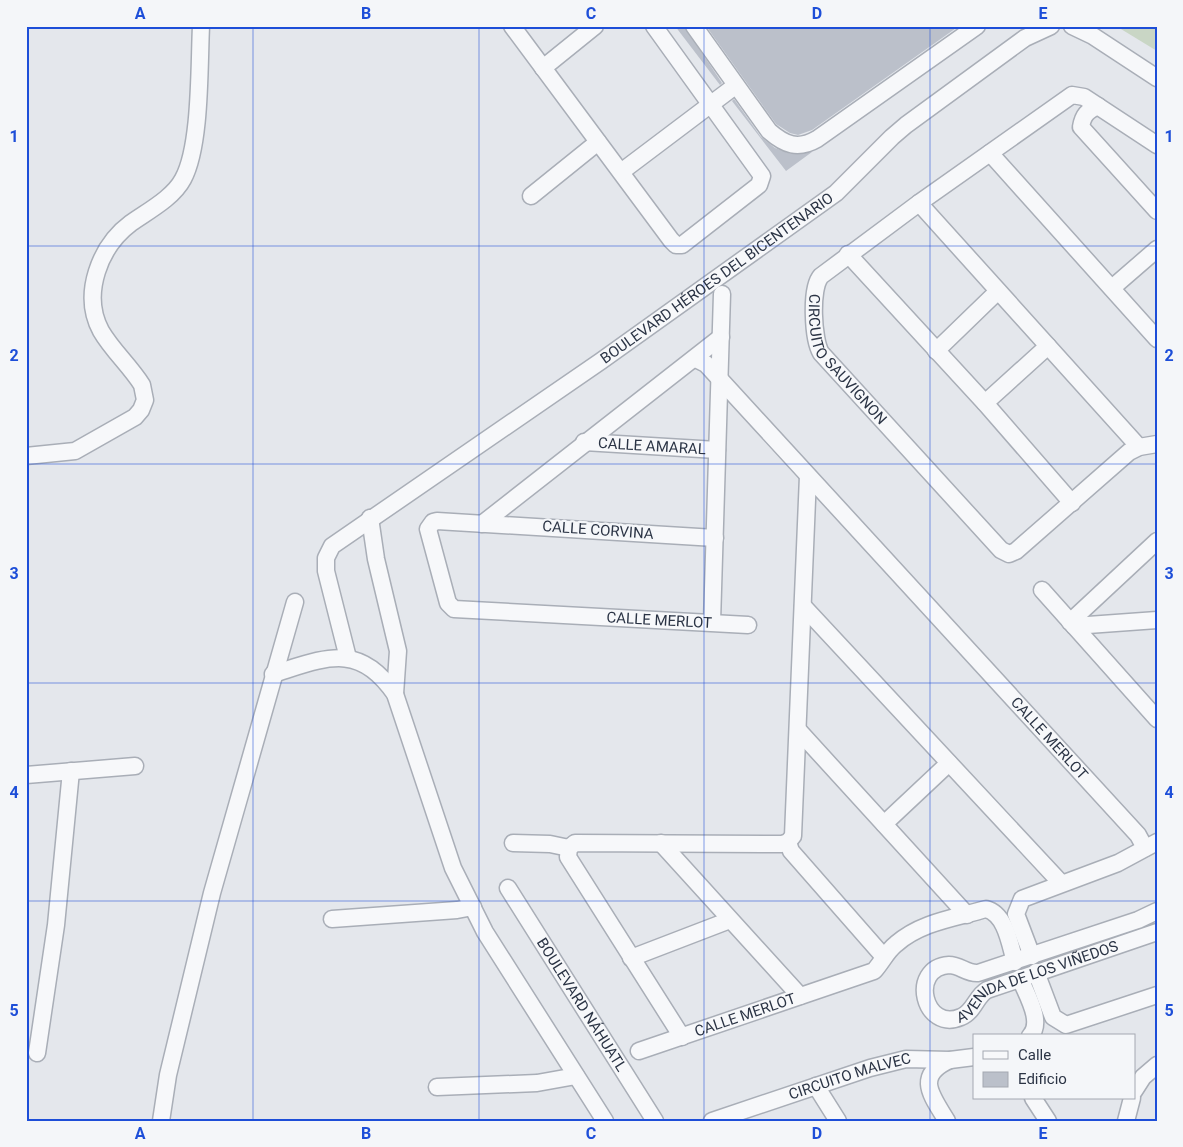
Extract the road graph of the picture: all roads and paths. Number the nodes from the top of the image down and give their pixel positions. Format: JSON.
{"nodes":[{"id":1,"x":201,"y":26,"type":"edge"},
{"id":2,"x":512,"y":26,"type":"edge"},
{"id":3,"x":596,"y":26,"type":"edge"},
{"id":4,"x":654,"y":26,"type":"edge"},
{"id":5,"x":694,"y":26,"type":"edge"},
{"id":6,"x":977,"y":26,"type":"edge"},
{"id":7,"x":1051,"y":26,"type":"edge"},
{"id":8,"x":1072,"y":26,"type":"edge"},
{"id":9,"x":543,"y":68,"type":"junction"},
{"id":10,"x":1157,"y":78,"type":"edge"},
{"id":11,"x":735,"y":86,"type":"junction"},
{"id":12,"x":712,"y":105,"type":"junction"},
{"id":13,"x":1098,"y":106,"type":"junction"},
{"id":14,"x":598,"y":142,"type":"junction"},
{"id":15,"x":1157,"y":145,"type":"edge"},
{"id":16,"x":990,"y":153,"type":"junction"},
{"id":17,"x":621,"y":172,"type":"junction"},
{"id":18,"x":531,"y":196,"type":"dead end"},
{"id":19,"x":919,"y":203,"type":"junction"},
{"id":20,"x":1157,"y":211,"type":"edge"},
{"id":21,"x":1157,"y":249,"type":"edge"},
{"id":22,"x":848,"y":254,"type":"junction"},
{"id":23,"x":1112,"y":288,"type":"junction"},
{"id":24,"x":998,"y":291,"type":"junction"},
{"id":25,"x":722,"y":294,"type":"dead end"},
{"id":26,"x":721,"y":337,"type":"junction"},
{"id":27,"x":1157,"y":339,"type":"edge"},
{"id":28,"x":1048,"y":346,"type":"junction"},
{"id":29,"x":936,"y":351,"type":"junction"},
{"id":30,"x":696,"y":359,"type":"junction"},
{"id":31,"x":720,"y":379,"type":"junction"},
{"id":32,"x":985,"y":403,"type":"junction"},
{"id":33,"x":746,"y":407,"type":"junction"},
{"id":34,"x":719,"y":410,"type":"junction"},
{"id":35,"x":584,"y":442,"type":"junction"},
{"id":36,"x":1157,"y":444,"type":"edge"},
{"id":37,"x":1139,"y":447,"type":"junction"},
{"id":38,"x":717,"y":450,"type":"junction"},
{"id":39,"x":26,"y":456,"type":"edge"},
{"id":40,"x":808,"y":476,"type":"junction"},
{"id":41,"x":831,"y":500,"type":"junction"},
{"id":42,"x":1072,"y":503,"type":"junction"},
{"id":43,"x":807,"y":504,"type":"junction"},
{"id":44,"x":370,"y":518,"type":"junction"},
{"id":45,"x":482,"y":524,"type":"junction"},
{"id":46,"x":429,"y":525,"type":"joint"},
{"id":47,"x":715,"y":538,"type":"junction"},
{"id":48,"x":1157,"y":540,"type":"edge"},
{"id":49,"x":1042,"y":590,"type":"dead end"},
{"id":50,"x":295,"y":602,"type":"dead end"},
{"id":51,"x":803,"y":606,"type":"junction"},
{"id":52,"x":1157,"y":620,"type":"edge"},
{"id":53,"x":712,"y":622,"type":"junction"},
{"id":54,"x":1072,"y":624,"type":"junction"},
{"id":55,"x":748,"y":625,"type":"dead end"},
{"id":56,"x":348,"y":658,"type":"junction"},
{"id":57,"x":273,"y":674,"type":"junction"},
{"id":58,"x":394,"y":694,"type":"junction"},
{"id":59,"x":1150,"y":704,"type":"edge"},
{"id":60,"x":1157,"y":719,"type":"edge"},
{"id":61,"x":799,"y":731,"type":"junction"},
{"id":62,"x":949,"y":763,"type":"junction"},
{"id":63,"x":135,"y":766,"type":"dead end"},
{"id":64,"x":71,"y":772,"type":"junction"},
{"id":65,"x":26,"y":775,"type":"edge"},
{"id":66,"x":884,"y":824,"type":"junction"},
{"id":67,"x":788,"y":842,"type":"junction"},
{"id":68,"x":513,"y":843,"type":"dead end"},
{"id":69,"x":661,"y":843,"type":"junction"},
{"id":70,"x":1151,"y":845,"type":"edge"},
{"id":71,"x":568,"y":848,"type":"junction"},
{"id":72,"x":1061,"y":883,"type":"junction"},
{"id":73,"x":508,"y":888,"type":"dead end"},
{"id":74,"x":473,"y":907,"type":"junction"},
{"id":75,"x":1157,"y":911,"type":"edge"},
{"id":76,"x":966,"y":915,"type":"junction"},
{"id":77,"x":332,"y":919,"type":"dead end"},
{"id":78,"x":730,"y":920,"type":"junction"},
{"id":79,"x":1157,"y":932,"type":"edge"},
{"id":80,"x":1032,"y":956,"type":"junction"},
{"id":81,"x":884,"y":957,"type":"junction"},
{"id":82,"x":630,"y":958,"type":"junction"},
{"id":83,"x":1018,"y":970,"type":"junction"},
{"id":84,"x":1036,"y":972,"type":"junction"},
{"id":85,"x":1157,"y":995,"type":"edge"},
{"id":86,"x":800,"y":996,"type":"junction"},
{"id":87,"x":1032,"y":1034,"type":"edge"},
{"id":88,"x":682,"y":1037,"type":"junction"},
{"id":89,"x":639,"y":1052,"type":"dead end"},
{"id":90,"x":36,"y":1053,"type":"dead end"},
{"id":91,"x":973,"y":1057,"type":"edge"},
{"id":92,"x":950,"y":1060,"type":"junction"},
{"id":93,"x":1157,"y":1066,"type":"edge"},
{"id":94,"x":576,"y":1076,"type":"junction"},
{"id":95,"x":816,"y":1086,"type":"junction"},
{"id":96,"x":437,"y":1087,"type":"dead end"},
{"id":97,"x":1136,"y":1088,"type":"edge"},
{"id":98,"x":1034,"y":1100,"type":"edge"},
{"id":99,"x":1131,"y":1100,"type":"edge"},
{"id":100,"x":731,"y":1118,"type":"edge"},
{"id":101,"x":161,"y":1121,"type":"edge"},
{"id":102,"x":605,"y":1121,"type":"edge"},
{"id":103,"x":655,"y":1121,"type":"edge"},
{"id":104,"x":712,"y":1121,"type":"edge"},
{"id":105,"x":838,"y":1121,"type":"edge"},
{"id":106,"x":947,"y":1121,"type":"edge"},
{"id":107,"x":1048,"y":1121,"type":"edge"},
{"id":108,"x":1126,"y":1121,"type":"edge"}],
"edges":[{"from":1,"to":39,"type":"street"},
{"from":2,"to":9,"type":"street"},
{"from":3,"to":9,"type":"street"},
{"from":4,"to":12,"type":"street"},
{"from":5,"to":11,"type":"street"},
{"from":6,"to":11,"type":"street"},
{"from":7,"to":44,"type":"street","name":"BOULEVARD HÉROES DEL BICENTENARIO"},
{"from":8,"to":10,"type":"street"},
{"from":9,"to":14,"type":"street"},
{"from":11,"to":12,"type":"street"},
{"from":12,"to":17,"type":"street"},
{"from":12,"to":17,"type":"street"},
{"from":13,"to":15,"type":"street","name":"CIRCUITO SAUVIGNON"},
{"from":13,"to":16,"type":"street","name":"CIRCUITO SAUVIGNON"},
{"from":13,"to":20,"type":"street"},
{"from":14,"to":17,"type":"street"},
{"from":14,"to":18,"type":"street"},
{"from":16,"to":19,"type":"street","name":"CIRCUITO SAUVIGNON"},
{"from":16,"to":23,"type":"street"},
{"from":19,"to":22,"type":"street","name":"CIRCUITO SAUVIGNON"},
{"from":19,"to":24,"type":"street"},
{"from":21,"to":23,"type":"street"},
{"from":22,"to":29,"type":"street"},
{"from":22,"to":42,"type":"street","name":"CIRCUITO SAUVIGNON"},
{"from":23,"to":27,"type":"street"},
{"from":24,"to":28,"type":"street"},
{"from":24,"to":29,"type":"street"},
{"from":25,"to":26,"type":"street","name":"CALLE MERLOT"},
{"from":26,"to":30,"type":"street"},
{"from":26,"to":31,"type":"street","name":"CALLE MERLOT"},
{"from":28,"to":32,"type":"street"},
{"from":28,"to":37,"type":"street"},
{"from":29,"to":32,"type":"street"},
{"from":30,"to":31,"type":"street"},
{"from":30,"to":35,"type":"street"},
{"from":31,"to":33,"type":"street","name":"CALLE MERLOT"},
{"from":31,"to":34,"type":"street","name":"CALLE MERLOT"},
{"from":32,"to":42,"type":"street"},
{"from":33,"to":34,"type":"street"},
{"from":33,"to":40,"type":"street","name":"CALLE MERLOT"},
{"from":34,"to":38,"type":"street","name":"CALLE MERLOT"},
{"from":35,"to":38,"type":"street","name":"CALLE AMARAL"},
{"from":35,"to":45,"type":"street"},
{"from":36,"to":37,"type":"street","name":"CIRCUITO SAUVIGNON"},
{"from":37,"to":42,"type":"street","name":"CIRCUITO SAUVIGNON"},
{"from":38,"to":47,"type":"street","name":"CALLE MERLOT"},
{"from":40,"to":41,"type":"street","name":"CALLE MERLOT"},
{"from":40,"to":43,"type":"street"},
{"from":41,"to":43,"type":"street"},
{"from":41,"to":70,"type":"street","name":"CALLE MERLOT"},
{"from":43,"to":51,"type":"street"},
{"from":44,"to":56,"type":"street","name":"BOULEVARD HÉROES DEL BICENTENARIO"},
{"from":44,"to":58,"type":"street"},
{"from":45,"to":46,"type":"street","name":"CALLE CORVINA"},
{"from":45,"to":47,"type":"street","name":"CALLE CORVINA"},
{"from":46,"to":53,"type":"street","name":"CALLE MERLOT"},
{"from":47,"to":53,"type":"street","name":"CALLE MERLOT"},
{"from":48,"to":54,"type":"street"},
{"from":49,"to":54,"type":"street"},
{"from":50,"to":57,"type":"street"},
{"from":51,"to":61,"type":"street"},
{"from":51,"to":62,"type":"street"},
{"from":52,"to":54,"type":"street"},
{"from":53,"to":55,"type":"street"},
{"from":54,"to":59,"type":"street"},
{"from":56,"to":57,"type":"street"},
{"from":56,"to":58,"type":"street"},
{"from":57,"to":101,"type":"street"},
{"from":58,"to":74,"type":"street"},
{"from":59,"to":60,"type":"street"},
{"from":61,"to":66,"type":"street"},
{"from":61,"to":67,"type":"street"},
{"from":62,"to":66,"type":"street"},
{"from":62,"to":72,"type":"street"},
{"from":63,"to":64,"type":"street"},
{"from":64,"to":65,"type":"street"},
{"from":64,"to":90,"type":"street"},
{"from":66,"to":76,"type":"street"},
{"from":67,"to":69,"type":"street"},
{"from":67,"to":81,"type":"street"},
{"from":68,"to":71,"type":"street"},
{"from":69,"to":71,"type":"street"},
{"from":69,"to":78,"type":"street"},
{"from":70,"to":72,"type":"street","name":"CALLE MERLOT"},
{"from":71,"to":82,"type":"street","name":"CALLE MERLOT"},
{"from":72,"to":80,"type":"street","name":"CALLE MERLOT"},
{"from":73,"to":103,"type":"street","name":"BOULEVARD NÁHUATL"},
{"from":74,"to":77,"type":"street"},
{"from":74,"to":94,"type":"street"},
{"from":75,"to":80,"type":"street","name":"AVENIDA DE LOS VIÑEDOS"},
{"from":76,"to":81,"type":"street","name":"CALLE MERLOT"},
{"from":76,"to":83,"type":"street","name":"CALLE MERLOT"},
{"from":78,"to":82,"type":"street"},
{"from":78,"to":86,"type":"street"},
{"from":79,"to":84,"type":"street","name":"AVENIDA DE LOS VIÑEDOS"},
{"from":80,"to":83,"type":"street","name":"AVENIDA DE LOS VIÑEDOS"},
{"from":81,"to":86,"type":"street","name":"CALLE MERLOT"},
{"from":82,"to":88,"type":"street","name":"CALLE MERLOT"},
{"from":83,"to":83,"type":"street","name":"AVENIDA DE LOS VIÑEDOS"},
{"from":83,"to":84,"type":"street","name":"AVENIDA DE LOS VIÑEDOS"},
{"from":83,"to":87,"type":"street"},
{"from":84,"to":85,"type":"street"},
{"from":86,"to":88,"type":"street","name":"CALLE MERLOT"},
{"from":88,"to":89,"type":"street","name":"CALLE MERLOT"},
{"from":91,"to":92,"type":"street","name":"CIRCUITO MALVEC"},
{"from":92,"to":95,"type":"street","name":"CIRCUITO MALVEC"},
{"from":92,"to":106,"type":"street"},
{"from":93,"to":97,"type":"street"},
{"from":94,"to":96,"type":"street"},
{"from":94,"to":102,"type":"street"},
{"from":95,"to":100,"type":"street","name":"CIRCUITO MALVEC"},
{"from":95,"to":105,"type":"street"},
{"from":98,"to":107,"type":"street"},
{"from":99,"to":108,"type":"street"},
{"from":100,"to":104,"type":"street","name":"CIRCUITO MALVEC"}]}
